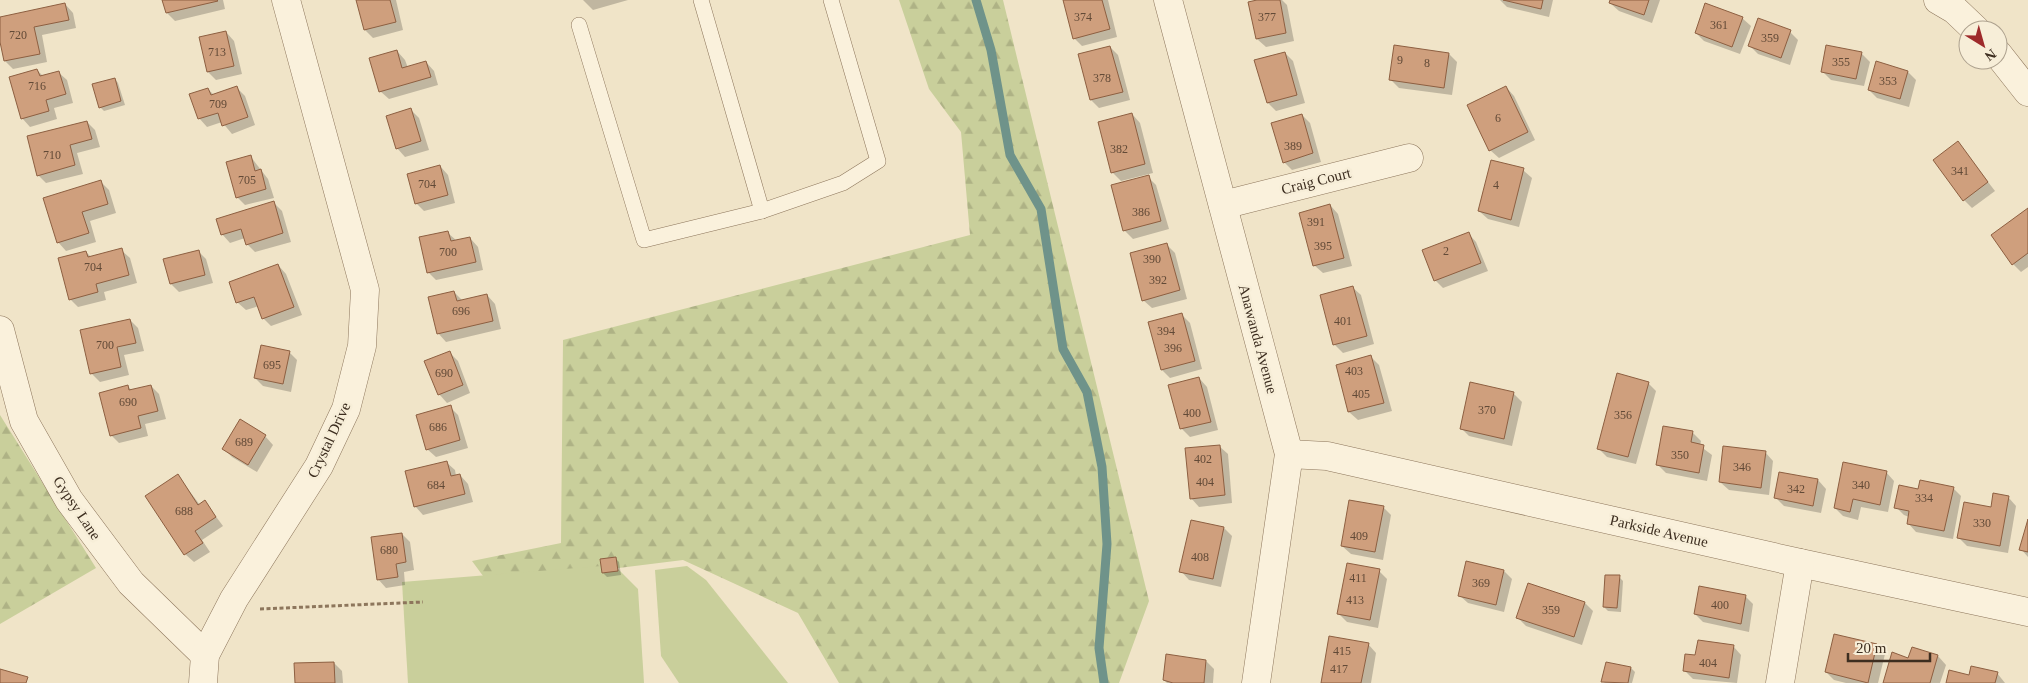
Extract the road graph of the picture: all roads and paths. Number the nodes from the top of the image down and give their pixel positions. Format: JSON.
{"nodes":[{"id":1,"x":286,"y":0,"type":"edge"},
{"id":2,"x":701,"y":0,"type":"edge"},
{"id":3,"x":831,"y":0,"type":"edge"},
{"id":4,"x":1168,"y":0,"type":"edge"},
{"id":5,"x":1938,"y":0,"type":"edge"},
{"id":6,"x":1966,"y":20,"type":"edge"},
{"id":7,"x":579,"y":25,"type":"dead end"},
{"id":8,"x":2008,"y":67,"type":"edge"},
{"id":9,"x":2028,"y":92,"type":"edge"},
{"id":10,"x":1409,"y":158,"type":"dead end"},
{"id":11,"x":1222,"y":204,"type":"junction"},
{"id":12,"x":762,"y":211,"type":"junction"},
{"id":13,"x":0,"y":330,"type":"edge"},
{"id":14,"x":1289,"y":454,"type":"junction"},
{"id":15,"x":1800,"y":563,"type":"junction"},
{"id":16,"x":424,"y":602,"type":"dead end"},
{"id":17,"x":259,"y":609,"type":"dead end"},
{"id":18,"x":2028,"y":612,"type":"edge"},
{"id":19,"x":205,"y":655,"type":"junction"},
{"id":20,"x":203,"y":683,"type":"edge"},
{"id":21,"x":1256,"y":683,"type":"edge"},
{"id":22,"x":1780,"y":683,"type":"edge"}],
"edges":[{"from":1,"to":19,"type":"street","name":"Crystal Drive"},
{"from":2,"to":12,"type":"lane"},
{"from":3,"to":12,"type":"lane"},
{"from":4,"to":11,"type":"street","name":"Anawanda Avenue"},
{"from":5,"to":6,"type":"street"},
{"from":7,"to":12,"type":"lane"},
{"from":8,"to":9,"type":"street"},
{"from":10,"to":11,"type":"street","name":"Craig Court"},
{"from":11,"to":14,"type":"street","name":"Anawanda Avenue"},
{"from":13,"to":19,"type":"street","name":"Gypsy Lane"},
{"from":14,"to":15,"type":"street","name":"Parkside Avenue"},
{"from":14,"to":21,"type":"street","name":"Anawanda Avenue"},
{"from":15,"to":18,"type":"street","name":"Parkside Avenue"},
{"from":15,"to":22,"type":"street"},
{"from":16,"to":17,"type":"path"},
{"from":19,"to":20,"type":"street","name":"Crystal Drive"}]}
